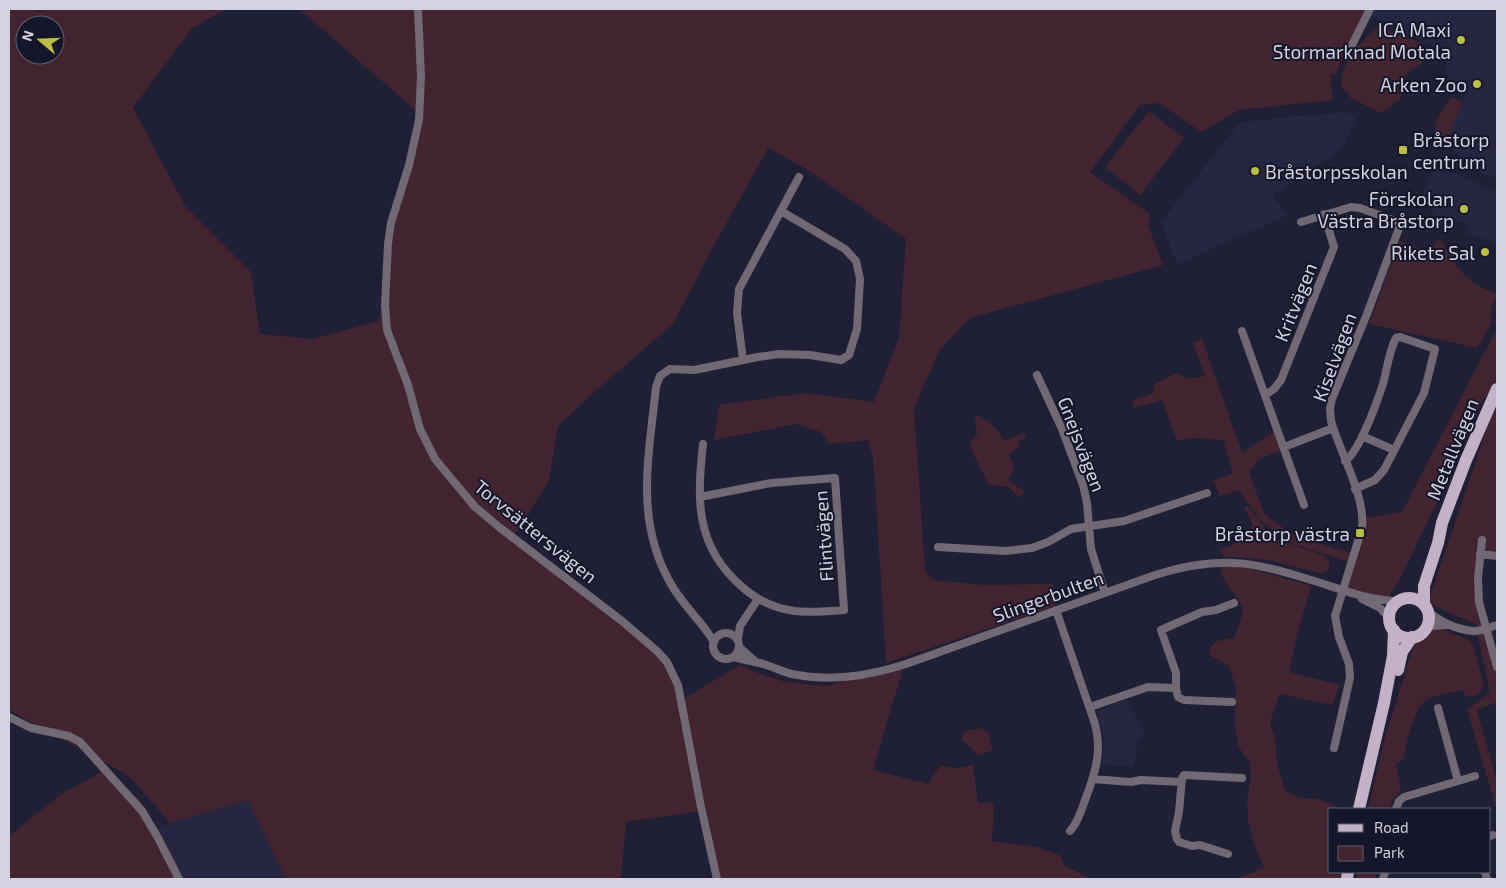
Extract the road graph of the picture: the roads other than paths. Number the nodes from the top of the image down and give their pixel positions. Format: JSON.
{"nodes":[{"id":1,"x":418,"y":9,"type":"edge"},
{"id":2,"x":1370,"y":9,"type":"edge"},
{"id":3,"x":1350,"y":48,"type":"dead end"},
{"id":4,"x":799,"y":177,"type":"dead end"},
{"id":5,"x":781,"y":210,"type":"junction"},
{"id":6,"x":1324,"y":214,"type":"junction"},
{"id":7,"x":1301,"y":222,"type":"dead end"},
{"id":8,"x":1242,"y":331,"type":"dead end"},
{"id":9,"x":743,"y":360,"type":"junction"},
{"id":10,"x":1037,"y":375,"type":"dead end"},
{"id":11,"x":1497,"y":389,"type":"edge"},
{"id":12,"x":1265,"y":395,"type":"junction"},
{"id":13,"x":1333,"y":428,"type":"junction"},
{"id":14,"x":1362,"y":436,"type":"junction"},
{"id":15,"x":703,"y":444,"type":"dead end"},
{"id":16,"x":1284,"y":447,"type":"junction"},
{"id":17,"x":1394,"y":450,"type":"junction"},
{"id":18,"x":1345,"y":461,"type":"junction"},
{"id":19,"x":1355,"y":488,"type":"junction"},
{"id":20,"x":1207,"y":493,"type":"dead end"},
{"id":21,"x":700,"y":497,"type":"junction"},
{"id":22,"x":1304,"y":504,"type":"dead end"},
{"id":23,"x":1442,"y":523,"type":"junction"},
{"id":24,"x":1088,"y":526,"type":"junction"},
{"id":25,"x":1482,"y":540,"type":"dead end"},
{"id":26,"x":938,"y":547,"type":"dead end"},
{"id":27,"x":1480,"y":554,"type":"junction"},
{"id":28,"x":1497,"y":556,"type":"edge"},
{"id":29,"x":1342,"y":590,"type":"junction"},
{"id":30,"x":1105,"y":593,"type":"junction"},
{"id":31,"x":1351,"y":593,"type":"junction"},
{"id":32,"x":758,"y":599,"type":"junction"},
{"id":33,"x":1402,"y":600,"type":"junction"},
{"id":34,"x":1234,"y":603,"type":"dead end"},
{"id":35,"x":1426,"y":608,"type":"junction"},
{"id":36,"x":1056,"y":610,"type":"junction"},
{"id":37,"x":1392,"y":624,"type":"junction"},
{"id":38,"x":1449,"y":625,"type":"junction"},
{"id":39,"x":1497,"y":625,"type":"edge"},
{"id":40,"x":704,"y":626,"type":"junction"},
{"id":41,"x":740,"y":626,"type":"junction"},
{"id":42,"x":1426,"y":628,"type":"junction"},
{"id":43,"x":1486,"y":629,"type":"junction"},
{"id":44,"x":724,"y":633,"type":"junction"},
{"id":45,"x":1412,"y":637,"type":"junction"},
{"id":46,"x":714,"y":642,"type":"junction"},
{"id":47,"x":739,"y":643,"type":"junction"},
{"id":48,"x":733,"y":657,"type":"junction"},
{"id":49,"x":756,"y":662,"type":"junction"},
{"id":50,"x":1497,"y":667,"type":"edge"},
{"id":51,"x":1176,"y":688,"type":"junction"},
{"id":52,"x":1232,"y":702,"type":"dead end"},
{"id":53,"x":1384,"y":702,"type":"junction"},
{"id":54,"x":1090,"y":707,"type":"junction"},
{"id":55,"x":1438,"y":708,"type":"dead end"},
{"id":56,"x":9,"y":717,"type":"edge"},
{"id":57,"x":1334,"y":748,"type":"dead end"},
{"id":58,"x":1475,"y":776,"type":"dead end"},
{"id":59,"x":1242,"y":778,"type":"dead end"},
{"id":60,"x":1093,"y":779,"type":"junction"},
{"id":61,"x":1458,"y":781,"type":"junction"},
{"id":62,"x":1181,"y":782,"type":"junction"},
{"id":63,"x":1360,"y":808,"type":"edge"},
{"id":64,"x":1396,"y":808,"type":"edge"},
{"id":65,"x":1070,"y":831,"type":"dead end"},
{"id":66,"x":1228,"y":854,"type":"dead end"},
{"id":67,"x":179,"y":879,"type":"edge"},
{"id":68,"x":717,"y":879,"type":"edge"}],
"edges":[{"from":1,"to":68,"type":"street","name":"Torvsättersvägen"},
{"from":2,"to":3,"type":"street"},
{"from":4,"to":5,"type":"street"},
{"from":5,"to":9,"type":"street"},
{"from":5,"to":9,"type":"street"},
{"from":6,"to":7,"type":"street"},
{"from":6,"to":12,"type":"street","name":"Kritvägen"},
{"from":6,"to":13,"type":"street","name":"Kiselvägen"},
{"from":8,"to":12,"type":"street","name":"Kritvägen"},
{"from":9,"to":40,"type":"street"},
{"from":10,"to":24,"type":"street","name":"Gnejsvägen"},
{"from":11,"to":23,"type":"main road","name":"Metallvägen"},
{"from":12,"to":16,"type":"street","name":"Kritvägen"},
{"from":13,"to":16,"type":"street"},
{"from":13,"to":18,"type":"street","name":"Kiselvägen"},
{"from":14,"to":17,"type":"street"},
{"from":14,"to":17,"type":"street"},
{"from":14,"to":18,"type":"street"},
{"from":15,"to":21,"type":"street","name":"Flintvägen"},
{"from":16,"to":22,"type":"street","name":"Kritvägen"},
{"from":17,"to":19,"type":"street"},
{"from":18,"to":19,"type":"street","name":"Kiselvägen"},
{"from":19,"to":29,"type":"street","name":"Kiselvägen"},
{"from":20,"to":24,"type":"street"},
{"from":21,"to":32,"type":"street","name":"Flintvägen"},
{"from":21,"to":32,"type":"street","name":"Flintvägen"},
{"from":23,"to":33,"type":"main road","name":"Metallvägen"},
{"from":23,"to":35,"type":"main road","name":"Metallvägen"},
{"from":24,"to":26,"type":"street"},
{"from":24,"to":30,"type":"street","name":"Gnejsvägen"},
{"from":25,"to":27,"type":"street"},
{"from":27,"to":28,"type":"street"},
{"from":27,"to":43,"type":"street"},
{"from":29,"to":30,"type":"street","name":"Slingerbulten"},
{"from":29,"to":31,"type":"street","name":"Slingerbulten"},
{"from":29,"to":57,"type":"street","name":"Kiselvägen"},
{"from":30,"to":36,"type":"street","name":"Slingerbulten"},
{"from":31,"to":33,"type":"street","name":"Slingerbulten"},
{"from":31,"to":37,"type":"street","name":"Slingerbulten"},
{"from":32,"to":41,"type":"street"},
{"from":33,"to":35,"type":"main road"},
{"from":33,"to":37,"type":"main road","name":"Metallvägen"},
{"from":34,"to":51,"type":"street"},
{"from":35,"to":38,"type":"street"},
{"from":35,"to":42,"type":"main road","name":"Metallvägen"},
{"from":36,"to":49,"type":"street","name":"Slingerbulten"},
{"from":36,"to":54,"type":"street"},
{"from":37,"to":45,"type":"main road"},
{"from":37,"to":53,"type":"main road","name":"Metallvägen"},
{"from":38,"to":42,"type":"street"},
{"from":38,"to":43,"type":"street"},
{"from":39,"to":43,"type":"street"},
{"from":40,"to":44,"type":"street"},
{"from":40,"to":46,"type":"street"},
{"from":41,"to":44,"type":"street"},
{"from":41,"to":47,"type":"street"},
{"from":42,"to":45,"type":"main road","name":"Metallvägen"},
{"from":43,"to":50,"type":"street"},
{"from":44,"to":46,"type":"street"},
{"from":44,"to":47,"type":"street"},
{"from":45,"to":53,"type":"main road","name":"Metallvägen"},
{"from":46,"to":48,"type":"street"},
{"from":47,"to":48,"type":"street"},
{"from":47,"to":49,"type":"street","name":"Slingerbulten"},
{"from":48,"to":49,"type":"street","name":"Slingerbulten"},
{"from":51,"to":52,"type":"street"},
{"from":51,"to":54,"type":"street"},
{"from":53,"to":63,"type":"main road","name":"Metallvägen"},
{"from":54,"to":60,"type":"street"},
{"from":55,"to":61,"type":"street"},
{"from":56,"to":67,"type":"street"},
{"from":58,"to":61,"type":"street"},
{"from":59,"to":62,"type":"street"},
{"from":60,"to":62,"type":"street"},
{"from":60,"to":65,"type":"street"},
{"from":61,"to":64,"type":"street"},
{"from":62,"to":66,"type":"street"}]}
